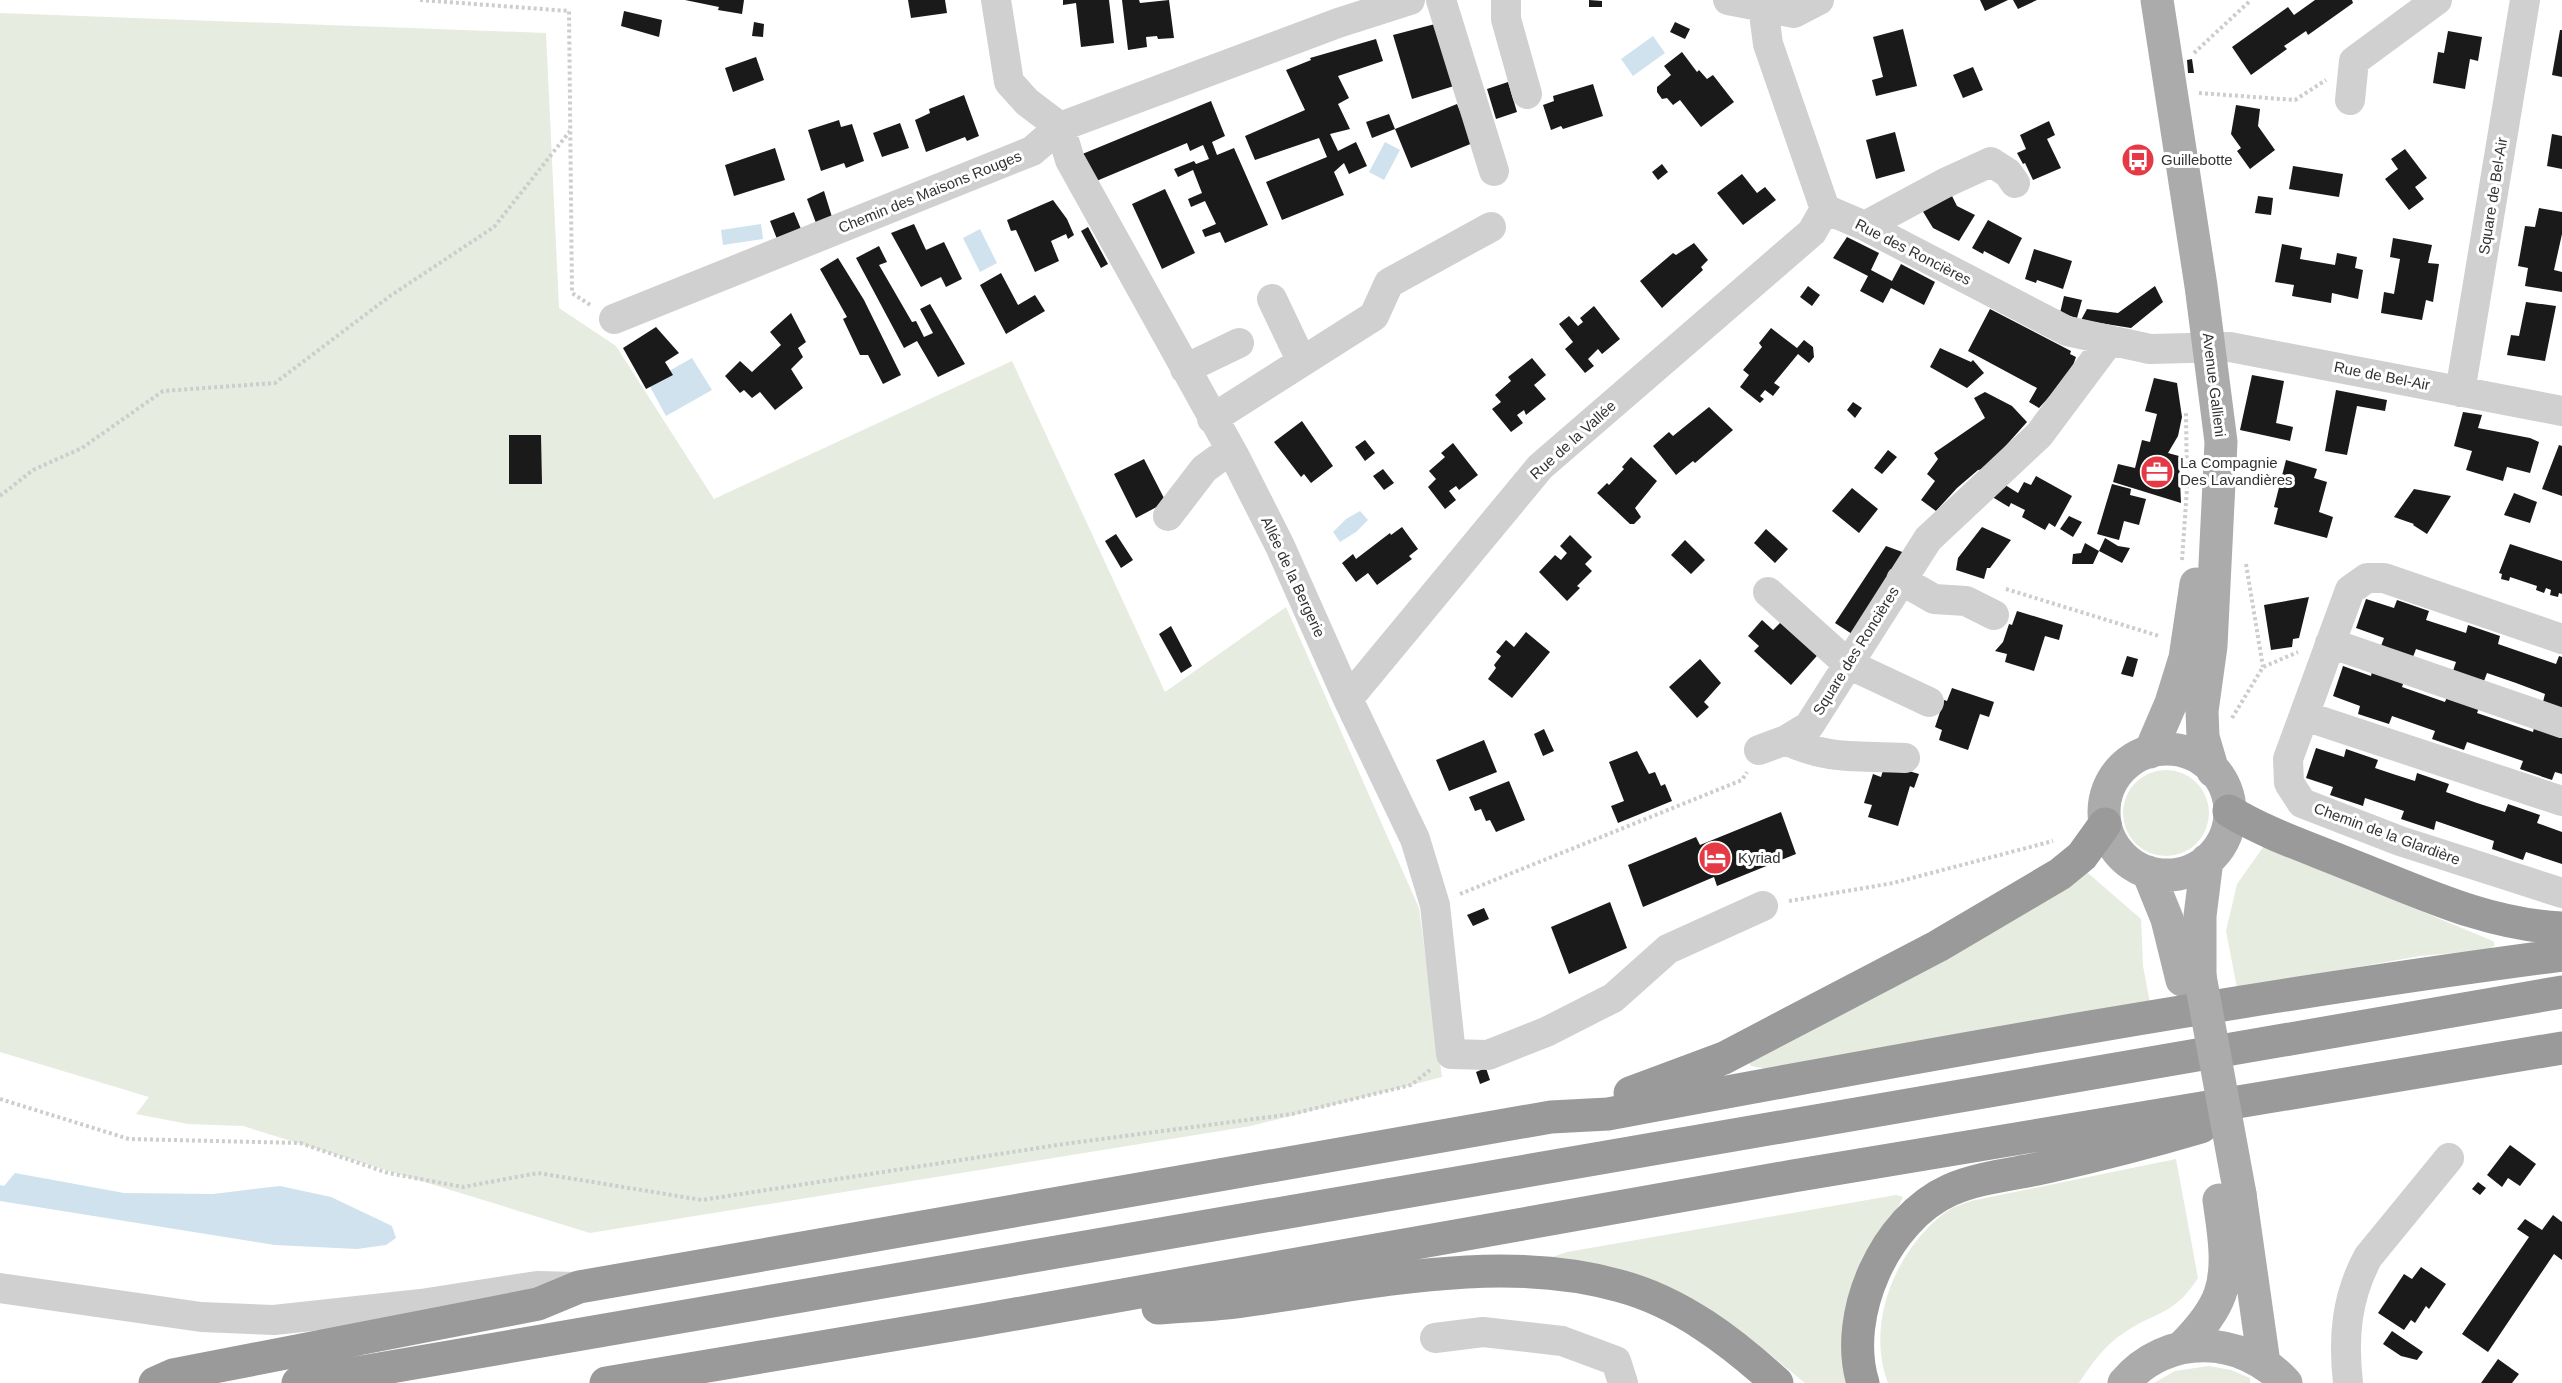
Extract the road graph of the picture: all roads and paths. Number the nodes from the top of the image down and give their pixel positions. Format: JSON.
{"nodes":[{"id":1,"x":420,"y":0,"type":"edge"},
{"id":2,"x":996,"y":0,"type":"edge"},
{"id":3,"x":1410,"y":0,"type":"edge"},
{"id":4,"x":1441,"y":0,"type":"edge"},
{"id":5,"x":1506,"y":0,"type":"edge"},
{"id":6,"x":1728,"y":0,"type":"edge"},
{"id":7,"x":1819,"y":0,"type":"edge"},
{"id":8,"x":2137,"y":0,"type":"edge"},
{"id":9,"x":2157,"y":0,"type":"edge"},
{"id":10,"x":2251,"y":0,"type":"edge"},
{"id":11,"x":2437,"y":0,"type":"edge"},
{"id":12,"x":2525,"y":0,"type":"edge"},
{"id":13,"x":1766,"y":3,"type":"edge"},
{"id":14,"x":1336,"y":12,"type":"edge"},
{"id":15,"x":2193,"y":53,"type":"dead end"},
{"id":16,"x":2354,"y":61,"type":"junction"},
{"id":17,"x":2199,"y":93,"type":"dead end"},
{"id":18,"x":1527,"y":94,"type":"dead end"},
{"id":19,"x":2350,"y":100,"type":"dead end"},
{"id":20,"x":1060,"y":127,"type":"junction"},
{"id":21,"x":570,"y":131,"type":"junction"},
{"id":22,"x":1494,"y":171,"type":"dead end"},
{"id":23,"x":2015,"y":183,"type":"dead end"},
{"id":24,"x":1824,"y":208,"type":"junction"},
{"id":25,"x":1865,"y":226,"type":"junction"},
{"id":26,"x":1491,"y":227,"type":"dead end"},
{"id":27,"x":1272,"y":299,"type":"dead end"},
{"id":28,"x":614,"y":319,"type":"joint"},
{"id":29,"x":2110,"y":340,"type":"junction"},
{"id":30,"x":1239,"y":343,"type":"dead end"},
{"id":31,"x":2202,"y":348,"type":"junction"},
{"id":32,"x":1302,"y":362,"type":"junction"},
{"id":33,"x":1185,"y":369,"type":"junction"},
{"id":34,"x":2460,"y":392,"type":"junction"},
{"id":35,"x":2186,"y":402,"type":"dead end"},
{"id":36,"x":2562,"y":411,"type":"edge"},
{"id":37,"x":1212,"y":419,"type":"junction"},
{"id":38,"x":1230,"y":450,"type":"junction"},
{"id":39,"x":0,"y":496,"type":"edge"},
{"id":40,"x":1168,"y":516,"type":"dead end"},
{"id":41,"x":2180,"y":569,"type":"dead end"},
{"id":42,"x":1901,"y":580,"type":"junction"},
{"id":43,"x":1768,"y":592,"type":"dead end"},
{"id":44,"x":1999,"y":602,"type":"joint"},
{"id":45,"x":2165,"y":638,"type":"dead end"},
{"id":46,"x":2562,"y":639,"type":"edge"},
{"id":47,"x":2330,"y":643,"type":"junction"},
{"id":48,"x":1848,"y":664,"type":"junction"},
{"id":49,"x":1348,"y":699,"type":"junction"},
{"id":50,"x":1929,"y":702,"type":"dead end"},
{"id":51,"x":2305,"y":716,"type":"junction"},
{"id":52,"x":2230,"y":722,"type":"dead end"},
{"id":53,"x":2562,"y":723,"type":"edge"},
{"id":54,"x":1772,"y":745,"type":"junction"},
{"id":55,"x":2150,"y":752,"type":"junction"},
{"id":56,"x":1905,"y":758,"type":"dead end"},
{"id":57,"x":2213,"y":771,"type":"junction"},
{"id":58,"x":2562,"y":801,"type":"edge"},
{"id":59,"x":2229,"y":811,"type":"junction"},
{"id":60,"x":2105,"y":824,"type":"junction"},
{"id":61,"x":2057,"y":840,"type":"dead end"},
{"id":62,"x":2206,"y":860,"type":"junction"},
{"id":63,"x":2148,"y":872,"type":"junction"},
{"id":64,"x":2562,"y":893,"type":"edge"},
{"id":65,"x":1435,"y":904,"type":"junction"},
{"id":66,"x":1763,"y":906,"type":"joint"},
{"id":67,"x":2562,"y":928,"type":"edge"},
{"id":68,"x":2562,"y":956,"type":"edge"},
{"id":69,"x":2191,"y":978,"type":"junction"},
{"id":70,"x":2562,"y":992,"type":"edge"},
{"id":71,"x":2562,"y":1048,"type":"edge"},
{"id":72,"x":1451,"y":1054,"type":"junction"},
{"id":73,"x":2328,"y":1089,"type":"junction"},
{"id":74,"x":0,"y":1100,"type":"edge"},
{"id":75,"x":1551,"y":1117,"type":"junction"},
{"id":76,"x":2449,"y":1158,"type":"dead end"},
{"id":77,"x":2230,"y":1196,"type":"junction"},
{"id":78,"x":579,"y":1287,"type":"junction"},
{"id":79,"x":0,"y":1288,"type":"edge"},
{"id":80,"x":976,"y":1321,"type":"junction"},
{"id":81,"x":1435,"y":1338,"type":"dead end"},
{"id":82,"x":2182,"y":1347,"type":"junction"},
{"id":83,"x":2275,"y":1373,"type":"edge"},
{"id":84,"x":155,"y":1383,"type":"edge"},
{"id":85,"x":298,"y":1383,"type":"edge"},
{"id":86,"x":606,"y":1383,"type":"edge"},
{"id":87,"x":1623,"y":1383,"type":"edge"},
{"id":88,"x":1777,"y":1383,"type":"edge"},
{"id":89,"x":1863,"y":1383,"type":"edge"},
{"id":90,"x":2124,"y":1383,"type":"edge"},
{"id":91,"x":2348,"y":1383,"type":"edge"}],
"edges":[{"from":1,"to":21,"type":"path"},
{"from":2,"to":20,"type":"street"},
{"from":3,"to":14,"type":"street","name":"Chemin des Maisons Rouges"},
{"from":4,"to":22,"type":"street"},
{"from":5,"to":18,"type":"street"},
{"from":6,"to":13,"type":"street"},
{"from":7,"to":13,"type":"street"},
{"from":8,"to":31,"type":"main road","name":"Avenue Gallieni"},
{"from":9,"to":31,"type":"main road","name":"Avenue Gallieni"},
{"from":10,"to":15,"type":"path"},
{"from":11,"to":16,"type":"street"},
{"from":12,"to":34,"type":"street","name":"Square de Bel-Air"},
{"from":13,"to":24,"type":"street"},
{"from":14,"to":20,"type":"street","name":"Chemin des Maisons Rouges"},
{"from":16,"to":17,"type":"path"},
{"from":16,"to":19,"type":"street"},
{"from":20,"to":28,"type":"street","name":"Chemin des Maisons Rouges"},
{"from":20,"to":33,"type":"street","name":"Allée de la Bergerie"},
{"from":21,"to":28,"type":"path"},
{"from":21,"to":39,"type":"path"},
{"from":23,"to":25,"type":"street"},
{"from":24,"to":25,"type":"street","name":"Rue des Roncières"},
{"from":24,"to":49,"type":"street","name":"Rue de la Vallée"},
{"from":25,"to":29,"type":"street","name":"Rue des Roncières"},
{"from":26,"to":32,"type":"street"},
{"from":27,"to":32,"type":"street"},
{"from":29,"to":31,"type":"street","name":"Rue des Roncières"},
{"from":29,"to":42,"type":"street","name":"Square des Roncières"},
{"from":30,"to":33,"type":"street"},
{"from":31,"to":34,"type":"street","name":"Rue de Bel-Air"},
{"from":31,"to":55,"type":"main road","name":"Avenue Gallieni"},
{"from":31,"to":57,"type":"main road","name":"Avenue Gallieni"},
{"from":32,"to":37,"type":"street"},
{"from":33,"to":37,"type":"street","name":"Allée de la Bergerie"},
{"from":34,"to":36,"type":"street","name":"Rue de Bel-Air"},
{"from":35,"to":41,"type":"path"},
{"from":37,"to":38,"type":"street","name":"Allée de la Bergerie"},
{"from":38,"to":40,"type":"street"},
{"from":38,"to":49,"type":"street","name":"Allée de la Bergerie"},
{"from":42,"to":44,"type":"street"},
{"from":42,"to":48,"type":"street","name":"Square des Roncières"},
{"from":43,"to":48,"type":"street"},
{"from":44,"to":45,"type":"path"},
{"from":46,"to":47,"type":"street","name":"Chemin de la Glardière"},
{"from":47,"to":51,"type":"street","name":"Chemin de la Glardière"},
{"from":47,"to":52,"type":"path"},
{"from":47,"to":53,"type":"street"},
{"from":48,"to":50,"type":"street"},
{"from":48,"to":54,"type":"street","name":"Square des Roncières"},
{"from":49,"to":65,"type":"street","name":"Allée de la Bergerie"},
{"from":51,"to":58,"type":"street"},
{"from":51,"to":64,"type":"street","name":"Chemin de la Glardière"},
{"from":54,"to":56,"type":"street"},
{"from":54,"to":65,"type":"path"},
{"from":55,"to":57,"type":"main road","name":"Avenue Gallieni"},
{"from":55,"to":60,"type":"main road"},
{"from":57,"to":59,"type":"main road","name":"Avenue Gallieni"},
{"from":59,"to":62,"type":"main road","name":"Avenue Gallieni"},
{"from":59,"to":67,"type":"highway"},
{"from":60,"to":63,"type":"main road","name":"Avenue Gallieni"},
{"from":60,"to":75,"type":"highway"},
{"from":61,"to":66,"type":"path"},
{"from":62,"to":63,"type":"main road","name":"Avenue Gallieni"},
{"from":62,"to":69,"type":"main road"},
{"from":63,"to":69,"type":"main road"},
{"from":65,"to":72,"type":"street","name":"Allée de la Bergerie"},
{"from":66,"to":72,"type":"street"},
{"from":68,"to":75,"type":"highway"},
{"from":69,"to":77,"type":"main road"},
{"from":70,"to":85,"type":"highway"},
{"from":71,"to":73,"type":"highway"},
{"from":72,"to":74,"type":"path"},
{"from":73,"to":80,"type":"highway"},
{"from":73,"to":89,"type":"highway"},
{"from":75,"to":78,"type":"highway"},
{"from":76,"to":91,"type":"street"},
{"from":77,"to":82,"type":"main road"},
{"from":77,"to":83,"type":"main road"},
{"from":78,"to":79,"type":"street"},
{"from":78,"to":84,"type":"highway"},
{"from":80,"to":86,"type":"highway"},
{"from":80,"to":88,"type":"highway"},
{"from":81,"to":87,"type":"street"},
{"from":82,"to":83,"type":"main road"},
{"from":82,"to":90,"type":"main road"}]}
